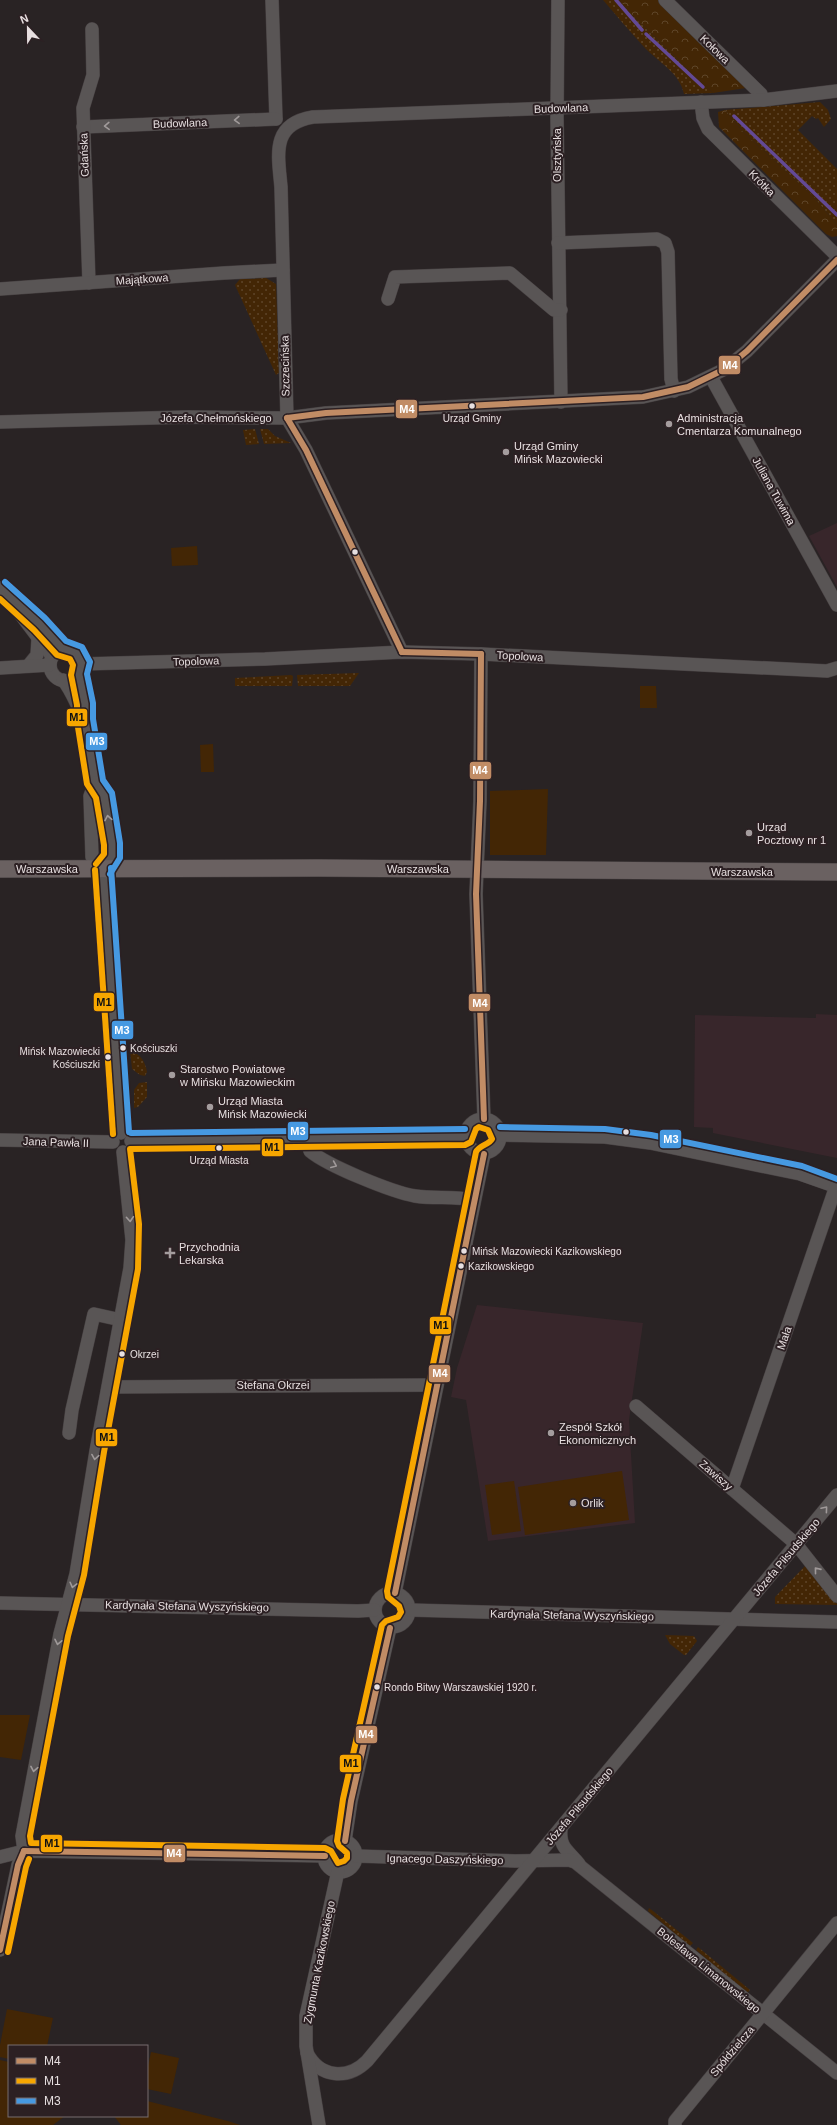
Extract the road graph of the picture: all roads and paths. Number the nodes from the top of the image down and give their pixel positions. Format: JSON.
{"nodes":[{"id":1,"x":272,"y":0,"type":"edge"},
{"id":2,"x":558,"y":0,"type":"edge"},
{"id":3,"x":665,"y":0,"type":"edge"},
{"id":4,"x":92,"y":29,"type":"dead end"},
{"id":5,"x":837,"y":91,"type":"edge"},
{"id":6,"x":763,"y":100,"type":"junction"},
{"id":7,"x":701,"y":102,"type":"junction"},
{"id":8,"x":558,"y":108,"type":"junction"},
{"id":9,"x":276,"y":119,"type":"junction"},
{"id":10,"x":83,"y":127,"type":"junction"},
{"id":11,"x":288,"y":128,"type":"junction"},
{"id":12,"x":558,"y":243,"type":"junction"},
{"id":13,"x":837,"y":256,"type":"edge"},
{"id":14,"x":837,"y":260,"type":"edge"},
{"id":15,"x":283,"y":270,"type":"junction"},
{"id":16,"x":89,"y":283,"type":"junction"},
{"id":17,"x":0,"y":289,"type":"edge"},
{"id":18,"x":388,"y":299,"type":"dead end"},
{"id":19,"x":561,"y":310,"type":"junction"},
{"id":20,"x":711,"y":377,"type":"junction"},
{"id":21,"x":674,"y":391,"type":"junction"},
{"id":22,"x":561,"y":402,"type":"junction"},
{"id":23,"x":287,"y":418,"type":"junction"},
{"id":24,"x":0,"y":422,"type":"edge"},
{"id":25,"x":3,"y":591,"type":"edge"},
{"id":26,"x":837,"y":605,"type":"edge"},
{"id":27,"x":38,"y":639,"type":"junction"},
{"id":28,"x":402,"y":652,"type":"junction"},
{"id":29,"x":480,"y":654,"type":"junction"},
{"id":30,"x":55,"y":657,"type":"junction"},
{"id":31,"x":28,"y":666,"type":"junction"},
{"id":32,"x":0,"y":668,"type":"edge"},
{"id":33,"x":837,"y":668,"type":"edge"},
{"id":34,"x":80,"y":669,"type":"junction"},
{"id":35,"x":63,"y":680,"type":"junction"},
{"id":36,"x":85,"y":720,"type":"junction"},
{"id":37,"x":95,"y":782,"type":"junction"},
{"id":38,"x":0,"y":869,"type":"edge"},
{"id":39,"x":103,"y":869,"type":"junction"},
{"id":40,"x":476,"y":869,"type":"junction"},
{"id":41,"x":837,"y":872,"type":"edge"},
{"id":42,"x":484,"y":1119,"type":"junction"},
{"id":43,"x":500,"y":1135,"type":"junction"},
{"id":44,"x":465,"y":1137,"type":"junction"},
{"id":45,"x":122,"y":1139,"type":"junction"},
{"id":46,"x":0,"y":1140,"type":"edge"},
{"id":47,"x":307,"y":1140,"type":"junction"},
{"id":48,"x":484,"y":1154,"type":"junction"},
{"id":49,"x":837,"y":1186,"type":"edge"},
{"id":50,"x":473,"y":1200,"type":"junction"},
{"id":51,"x":121,"y":1320,"type":"junction"},
{"id":52,"x":437,"y":1385,"type":"junction"},
{"id":53,"x":108,"y":1387,"type":"junction"},
{"id":54,"x":636,"y":1406,"type":"dead end"},
{"id":55,"x":69,"y":1433,"type":"dead end"},
{"id":56,"x":732,"y":1489,"type":"junction"},
{"id":57,"x":837,"y":1495,"type":"edge"},
{"id":58,"x":796,"y":1544,"type":"junction"},
{"id":59,"x":395,"y":1593,"type":"junction"},
{"id":60,"x":837,"y":1596,"type":"edge"},
{"id":61,"x":0,"y":1603,"type":"edge"},
{"id":62,"x":69,"y":1604,"type":"junction"},
{"id":63,"x":375,"y":1610,"type":"junction"},
{"id":64,"x":410,"y":1610,"type":"junction"},
{"id":65,"x":735,"y":1618,"type":"junction"},
{"id":66,"x":837,"y":1622,"type":"edge"},
{"id":67,"x":390,"y":1628,"type":"junction"},
{"id":68,"x":561,"y":1828,"type":"junction"},
{"id":69,"x":345,"y":1841,"type":"junction"},
{"id":70,"x":24,"y":1851,"type":"junction"},
{"id":71,"x":0,"y":1856,"type":"edge"},
{"id":72,"x":325,"y":1856,"type":"junction"},
{"id":73,"x":356,"y":1856,"type":"junction"},
{"id":74,"x":533,"y":1861,"type":"junction"},
{"id":75,"x":580,"y":1866,"type":"junction"},
{"id":76,"x":338,"y":1871,"type":"junction"},
{"id":77,"x":837,"y":1923,"type":"edge"},
{"id":78,"x":0,"y":1950,"type":"edge"},
{"id":79,"x":763,"y":2014,"type":"junction"},
{"id":80,"x":307,"y":2053,"type":"junction"},
{"id":81,"x":837,"y":2073,"type":"edge"},
{"id":82,"x":319,"y":2125,"type":"edge"},
{"id":83,"x":675,"y":2125,"type":"edge"}],
"edges":[{"from":1,"to":9,"type":"street"},
{"from":2,"to":8,"type":"street","name":"Olsztyńska"},
{"from":3,"to":6,"type":"street","name":"Kołowa"},
{"from":4,"to":10,"type":"street","name":"Gdańska"},
{"from":5,"to":6,"type":"street","name":"Budowlana"},
{"from":6,"to":7,"type":"street","name":"Budowlana"},
{"from":7,"to":8,"type":"street","name":"Budowlana"},
{"from":7,"to":13,"type":"street","name":"Krótka"},
{"from":8,"to":11,"type":"street","name":"Budowlana"},
{"from":8,"to":12,"type":"street","name":"Olsztyńska"},
{"from":9,"to":10,"type":"street","name":"Budowlana","one_way":true},
{"from":9,"to":11,"type":"street"},
{"from":10,"to":16,"type":"street","name":"Gdańska"},
{"from":11,"to":15,"type":"street","name":"Szczecińska"},
{"from":12,"to":19,"type":"street","name":"Olsztyńska"},
{"from":12,"to":21,"type":"street"},
{"from":14,"to":20,"type":"street","name":"Józefa Chełmońskiego"},
{"from":15,"to":16,"type":"street","name":"Majątkowa"},
{"from":15,"to":23,"type":"street","name":"Szczecińska"},
{"from":16,"to":17,"type":"street","name":"Majątkowa"},
{"from":18,"to":19,"type":"street"},
{"from":19,"to":22,"type":"street","name":"Olsztyńska"},
{"from":20,"to":21,"type":"street","name":"Józefa Chełmońskiego"},
{"from":20,"to":26,"type":"street","name":"Juliana Tuwima"},
{"from":21,"to":22,"type":"street","name":"Józefa Chełmońskiego"},
{"from":22,"to":23,"type":"street","name":"Józefa Chełmońskiego"},
{"from":23,"to":24,"type":"street","name":"Józefa Chełmońskiego"},
{"from":23,"to":28,"type":"street","name":"Szczecińska"},
{"from":25,"to":27,"type":"street"},
{"from":25,"to":30,"type":"street"},
{"from":27,"to":30,"type":"street"},
{"from":27,"to":31,"type":"street"},
{"from":28,"to":29,"type":"street","name":"Topolowa"},
{"from":28,"to":34,"type":"street","name":"Topolowa"},
{"from":29,"to":33,"type":"street","name":"Topolowa"},
{"from":29,"to":40,"type":"street"},
{"from":30,"to":31,"type":"street"},
{"from":30,"to":34,"type":"street"},
{"from":30,"to":35,"type":"street"},
{"from":31,"to":32,"type":"street"},
{"from":34,"to":35,"type":"street"},
{"from":34,"to":36,"type":"street"},
{"from":35,"to":36,"type":"street"},
{"from":36,"to":37,"type":"street"},
{"from":37,"to":39,"type":"street"},
{"from":39,"to":37,"type":"street","one_way":true},
{"from":38,"to":39,"type":"main road","name":"Warszawska"},
{"from":39,"to":40,"type":"main road","name":"Warszawska"},
{"from":39,"to":45,"type":"street"},
{"from":40,"to":41,"type":"main road","name":"Warszawska"},
{"from":40,"to":42,"type":"street"},
{"from":42,"to":43,"type":"street"},
{"from":42,"to":44,"type":"street"},
{"from":43,"to":48,"type":"street"},
{"from":43,"to":49,"type":"street"},
{"from":44,"to":47,"type":"street","name":"Jana Pawła II"},
{"from":44,"to":48,"type":"street"},
{"from":45,"to":46,"type":"street","name":"Jana Pawła II"},
{"from":45,"to":47,"type":"street","name":"Jana Pawła II"},
{"from":45,"to":51,"type":"street","one_way":true},
{"from":47,"to":50,"type":"street","one_way":true},
{"from":48,"to":50,"type":"street"},
{"from":49,"to":56,"type":"street","name":"Mała"},
{"from":50,"to":52,"type":"street"},
{"from":51,"to":53,"type":"street"},
{"from":51,"to":55,"type":"street"},
{"from":52,"to":53,"type":"street","name":"Stefana Okrzei"},
{"from":52,"to":59,"type":"street"},
{"from":53,"to":62,"type":"street","one_way":true},
{"from":54,"to":56,"type":"street","name":"Zawiszy"},
{"from":56,"to":58,"type":"street","name":"Zawiszy"},
{"from":58,"to":57,"type":"street","name":"Józefa Piłsudskiego","one_way":true},
{"from":60,"to":58,"type":"street","name":"Zawiszy","one_way":true},
{"from":58,"to":65,"type":"street","name":"Józefa Piłsudskiego"},
{"from":59,"to":63,"type":"street"},
{"from":59,"to":64,"type":"street"},
{"from":61,"to":62,"type":"street","name":"Kardynała Stefana Wyszyńskiego"},
{"from":62,"to":63,"type":"street","name":"Kardynała Stefana Wyszyńskiego"},
{"from":62,"to":70,"type":"street","one_way":true},
{"from":63,"to":67,"type":"street"},
{"from":64,"to":65,"type":"street","name":"Kardynała Stefana Wyszyńskiego"},
{"from":64,"to":67,"type":"street"},
{"from":65,"to":66,"type":"street","name":"Kardynała Stefana Wyszyńskiego"},
{"from":65,"to":68,"type":"street","name":"Józefa Piłsudskiego"},
{"from":67,"to":69,"type":"street"},
{"from":68,"to":74,"type":"street","name":"Józefa Piłsudskiego"},
{"from":68,"to":75,"type":"street","name":"Bolesława Limanowskiego"},
{"from":69,"to":72,"type":"street"},
{"from":69,"to":73,"type":"street"},
{"from":70,"to":71,"type":"street"},
{"from":70,"to":72,"type":"street"},
{"from":70,"to":78,"type":"street"},
{"from":72,"to":76,"type":"street"},
{"from":73,"to":74,"type":"street","name":"Ignacego Daszyńskiego"},
{"from":73,"to":76,"type":"street"},
{"from":74,"to":75,"type":"street","name":"Bolesława Limanowskiego"},
{"from":74,"to":80,"type":"street","name":"Józefa Piłsudskiego"},
{"from":75,"to":79,"type":"street","name":"Bolesława Limanowskiego"},
{"from":76,"to":80,"type":"street","name":"Zygmunta Kazikowskiego"},
{"from":77,"to":79,"type":"street","name":"Spółdzielcza"},
{"from":79,"to":81,"type":"street","name":"Bolesława Limanowskiego"},
{"from":79,"to":83,"type":"street","name":"Spółdzielcza"},
{"from":80,"to":82,"type":"street","name":"Zygmunta Kazikowskiego"}]}
